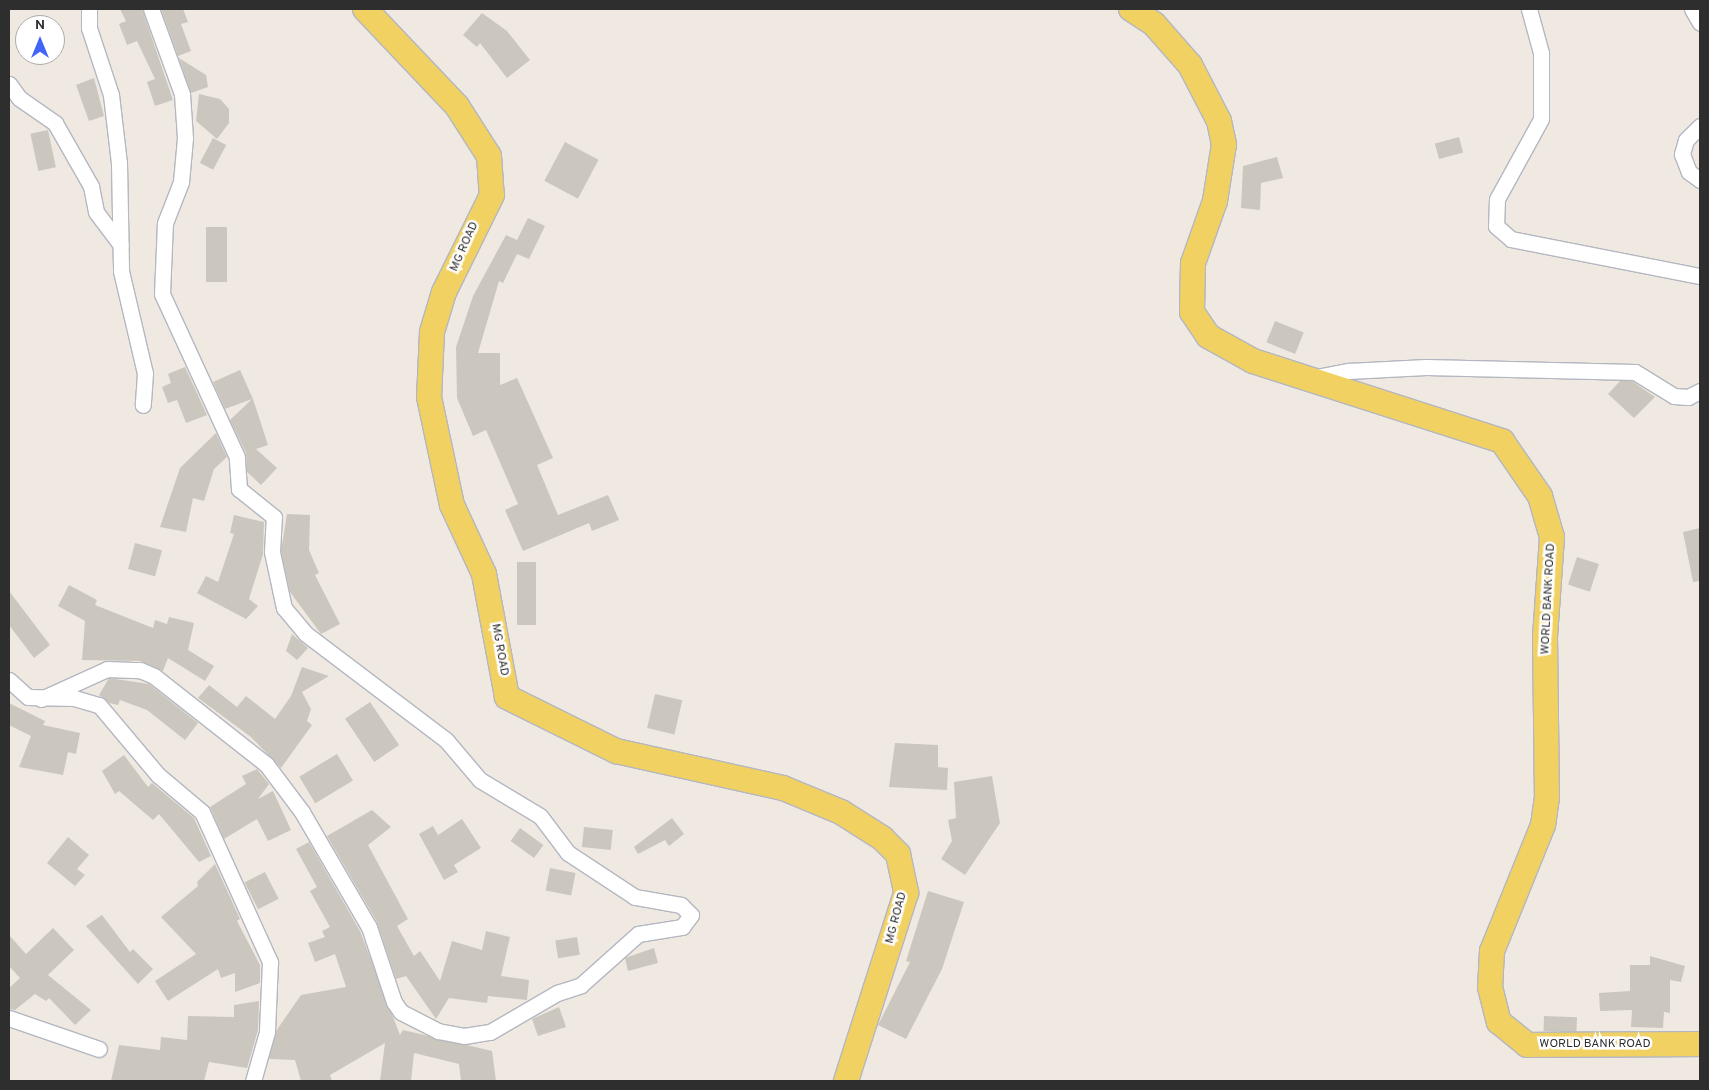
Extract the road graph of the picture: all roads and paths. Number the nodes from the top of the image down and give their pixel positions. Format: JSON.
{"nodes":[{"id":1,"x":89,"y":9,"type":"edge"},
{"id":2,"x":151,"y":9,"type":"edge"},
{"id":3,"x":365,"y":9,"type":"edge"},
{"id":4,"x":1131,"y":9,"type":"edge"},
{"id":5,"x":1529,"y":9,"type":"edge"},
{"id":6,"x":1692,"y":9,"type":"edge"},
{"id":7,"x":1700,"y":22,"type":"edge"},
{"id":8,"x":9,"y":84,"type":"edge"},
{"id":9,"x":1700,"y":126,"type":"edge"},
{"id":10,"x":1700,"y":180,"type":"edge"},
{"id":11,"x":121,"y":245,"type":"junction"},
{"id":12,"x":1700,"y":276,"type":"edge"},
{"id":13,"x":1307,"y":379,"type":"junction"},
{"id":14,"x":1700,"y":391,"type":"edge"},
{"id":15,"x":143,"y":405,"type":"dead end"},
{"id":16,"x":9,"y":680,"type":"edge"},
{"id":17,"x":40,"y":699,"type":"junction"},
{"id":18,"x":9,"y":1018,"type":"edge"},
{"id":19,"x":1700,"y":1044,"type":"edge"},
{"id":20,"x":100,"y":1049,"type":"dead end"},
{"id":21,"x":253,"y":1081,"type":"edge"},
{"id":22,"x":846,"y":1081,"type":"edge"}],
"edges":[{"from":1,"to":11,"type":"street"},
{"from":2,"to":17,"type":"street"},
{"from":3,"to":22,"type":"main road","name":"MG ROAD"},
{"from":4,"to":13,"type":"main road","name":"WORLD BANK ROAD"},
{"from":5,"to":12,"type":"street"},
{"from":6,"to":7,"type":"street"},
{"from":8,"to":11,"type":"street"},
{"from":9,"to":10,"type":"street"},
{"from":11,"to":15,"type":"street"},
{"from":13,"to":14,"type":"street"},
{"from":13,"to":19,"type":"main road","name":"WORLD BANK ROAD"},
{"from":16,"to":17,"type":"street"},
{"from":17,"to":21,"type":"street"},
{"from":18,"to":20,"type":"street"}]}
